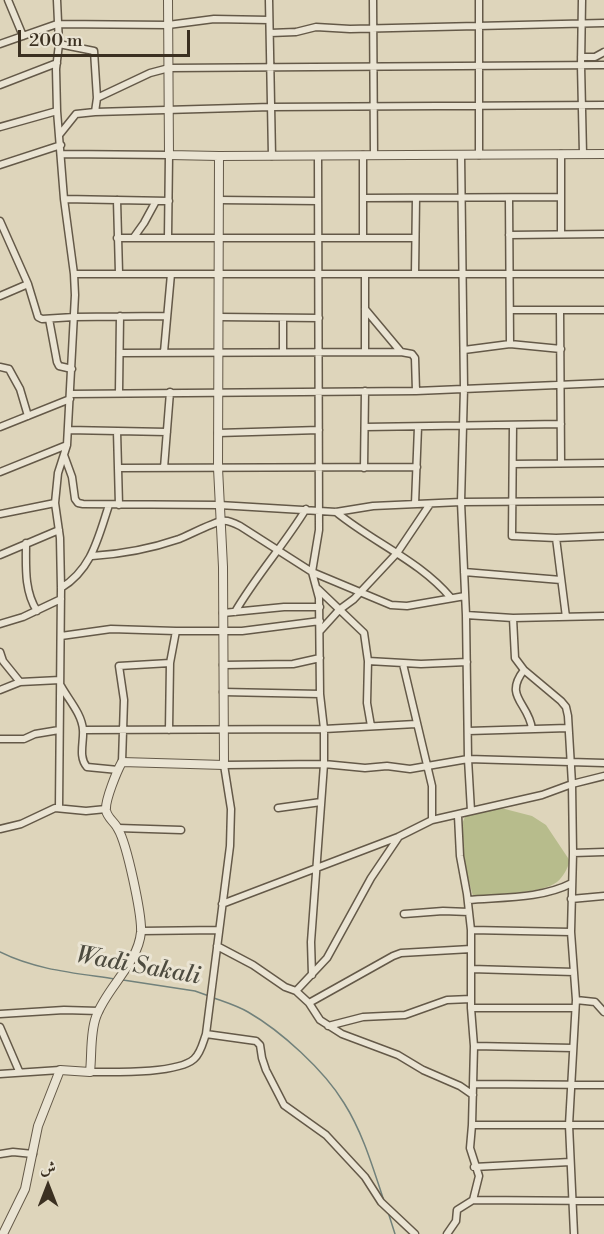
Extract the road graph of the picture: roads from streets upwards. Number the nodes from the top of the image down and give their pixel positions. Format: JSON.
{"nodes":[{"id":1,"x":8,"y":0,"type":"edge"},
{"id":2,"x":57,"y":0,"type":"edge"},
{"id":3,"x":168,"y":0,"type":"edge"},
{"id":4,"x":269,"y":0,"type":"edge"},
{"id":5,"x":373,"y":0,"type":"edge"},
{"id":6,"x":479,"y":0,"type":"edge"},
{"id":7,"x":582,"y":0,"type":"edge"},
{"id":8,"x":269,"y":20,"type":"junction"},
{"id":9,"x":57,"y":24,"type":"junction"},
{"id":10,"x":168,"y":24,"type":"junction"},
{"id":11,"x":581,"y":24,"type":"junction"},
{"id":12,"x":479,"y":25,"type":"junction"},
{"id":13,"x":604,"y":25,"type":"edge"},
{"id":14,"x":374,"y":27,"type":"junction"},
{"id":15,"x":270,"y":33,"type":"junction"},
{"id":16,"x":23,"y":36,"type":"junction"},
{"id":17,"x":0,"y":44,"type":"edge"},
{"id":18,"x":59,"y":44,"type":"junction"},
{"id":19,"x":604,"y":52,"type":"edge"},
{"id":20,"x":581,"y":57,"type":"junction"},
{"id":21,"x":57,"y":63,"type":"junction"},
{"id":22,"x":580,"y":65,"type":"junction"},
{"id":23,"x":604,"y":65,"type":"edge"},
{"id":24,"x":479,"y":66,"type":"junction"},
{"id":25,"x":373,"y":67,"type":"junction"},
{"id":26,"x":169,"y":68,"type":"junction"},
{"id":27,"x":271,"y":68,"type":"junction"},
{"id":28,"x":0,"y":85,"type":"edge"},
{"id":29,"x":97,"y":98,"type":"junction"},
{"id":30,"x":604,"y":105,"type":"edge"},
{"id":31,"x":478,"y":106,"type":"junction"},
{"id":32,"x":582,"y":106,"type":"junction"},
{"id":33,"x":271,"y":107,"type":"junction"},
{"id":34,"x":373,"y":107,"type":"junction"},
{"id":35,"x":169,"y":110,"type":"junction"},
{"id":36,"x":57,"y":111,"type":"junction"},
{"id":37,"x":95,"y":112,"type":"junction"},
{"id":38,"x":0,"y":127,"type":"edge"},
{"id":39,"x":60,"y":134,"type":"junction"},
{"id":40,"x":61,"y":145,"type":"junction"},
{"id":41,"x":62,"y":154,"type":"junction"},
{"id":42,"x":169,"y":154,"type":"junction"},
{"id":43,"x":561,"y":154,"type":"junction"},
{"id":44,"x":583,"y":154,"type":"junction"},
{"id":45,"x":604,"y":154,"type":"edge"},
{"id":46,"x":363,"y":155,"type":"junction"},
{"id":47,"x":374,"y":155,"type":"junction"},
{"id":48,"x":462,"y":155,"type":"junction"},
{"id":49,"x":480,"y":155,"type":"junction"},
{"id":50,"x":219,"y":156,"type":"junction"},
{"id":51,"x":272,"y":156,"type":"junction"},
{"id":52,"x":318,"y":156,"type":"junction"},
{"id":53,"x":0,"y":165,"type":"edge"},
{"id":54,"x":561,"y":197,"type":"junction"},
{"id":55,"x":363,"y":198,"type":"junction"},
{"id":56,"x":416,"y":198,"type":"junction"},
{"id":57,"x":462,"y":198,"type":"junction"},
{"id":58,"x":509,"y":198,"type":"junction"},
{"id":59,"x":64,"y":199,"type":"junction"},
{"id":60,"x":117,"y":200,"type":"junction"},
{"id":61,"x":219,"y":200,"type":"junction"},
{"id":62,"x":156,"y":201,"type":"junction"},
{"id":63,"x":169,"y":201,"type":"junction"},
{"id":64,"x":318,"y":201,"type":"junction"},
{"id":65,"x":0,"y":221,"type":"edge"},
{"id":66,"x":561,"y":234,"type":"junction"},
{"id":67,"x":604,"y":234,"type":"edge"},
{"id":68,"x":509,"y":235,"type":"junction"},
{"id":69,"x":134,"y":237,"type":"junction"},
{"id":70,"x":168,"y":237,"type":"junction"},
{"id":71,"x":219,"y":237,"type":"junction"},
{"id":72,"x":117,"y":238,"type":"junction"},
{"id":73,"x":317,"y":238,"type":"junction"},
{"id":74,"x":363,"y":238,"type":"junction"},
{"id":75,"x":415,"y":238,"type":"junction"},
{"id":76,"x":118,"y":273,"type":"junction"},
{"id":77,"x":463,"y":273,"type":"junction"},
{"id":78,"x":509,"y":273,"type":"junction"},
{"id":79,"x":74,"y":274,"type":"junction"},
{"id":80,"x":171,"y":274,"type":"junction"},
{"id":81,"x":364,"y":274,"type":"junction"},
{"id":82,"x":415,"y":274,"type":"junction"},
{"id":83,"x":604,"y":274,"type":"edge"},
{"id":84,"x":219,"y":275,"type":"junction"},
{"id":85,"x":318,"y":275,"type":"junction"},
{"id":86,"x":28,"y":284,"type":"junction"},
{"id":87,"x":0,"y":296,"type":"edge"},
{"id":88,"x":365,"y":309,"type":"junction"},
{"id":89,"x":510,"y":310,"type":"junction"},
{"id":90,"x":560,"y":310,"type":"junction"},
{"id":91,"x":604,"y":310,"type":"edge"},
{"id":92,"x":120,"y":316,"type":"junction"},
{"id":93,"x":166,"y":316,"type":"junction"},
{"id":94,"x":74,"y":317,"type":"junction"},
{"id":95,"x":219,"y":317,"type":"junction"},
{"id":96,"x":283,"y":318,"type":"junction"},
{"id":97,"x":319,"y":318,"type":"junction"},
{"id":98,"x":49,"y":319,"type":"junction"},
{"id":99,"x":510,"y":345,"type":"junction"},
{"id":100,"x":561,"y":349,"type":"junction"},
{"id":101,"x":464,"y":350,"type":"junction"},
{"id":102,"x":164,"y":352,"type":"junction"},
{"id":103,"x":283,"y":352,"type":"junction"},
{"id":104,"x":319,"y":352,"type":"junction"},
{"id":105,"x":365,"y":352,"type":"junction"},
{"id":106,"x":401,"y":352,"type":"junction"},
{"id":107,"x":120,"y":353,"type":"junction"},
{"id":108,"x":219,"y":353,"type":"junction"},
{"id":109,"x":0,"y":368,"type":"edge"},
{"id":110,"x":72,"y":369,"type":"junction"},
{"id":111,"x":604,"y":383,"type":"edge"},
{"id":112,"x":561,"y":384,"type":"junction"},
{"id":113,"x":464,"y":388,"type":"junction"},
{"id":114,"x":218,"y":391,"type":"junction"},
{"id":115,"x":365,"y":391,"type":"junction"},
{"id":116,"x":416,"y":391,"type":"junction"},
{"id":117,"x":119,"y":392,"type":"junction"},
{"id":118,"x":170,"y":392,"type":"junction"},
{"id":119,"x":320,"y":392,"type":"junction"},
{"id":120,"x":70,"y":396,"type":"junction"},
{"id":121,"x":28,"y":416,"type":"junction"},
{"id":122,"x":561,"y":424,"type":"junction"},
{"id":123,"x":513,"y":425,"type":"junction"},
{"id":124,"x":463,"y":426,"type":"junction"},
{"id":125,"x":0,"y":427,"type":"edge"},
{"id":126,"x":365,"y":427,"type":"junction"},
{"id":127,"x":418,"y":427,"type":"junction"},
{"id":128,"x":68,"y":430,"type":"junction"},
{"id":129,"x":319,"y":430,"type":"junction"},
{"id":130,"x":117,"y":431,"type":"junction"},
{"id":131,"x":167,"y":432,"type":"junction"},
{"id":132,"x":218,"y":433,"type":"junction"},
{"id":133,"x":67,"y":445,"type":"junction"},
{"id":134,"x":64,"y":454,"type":"junction"},
{"id":135,"x":604,"y":463,"type":"edge"},
{"id":136,"x":513,"y":464,"type":"junction"},
{"id":137,"x":561,"y":464,"type":"junction"},
{"id":138,"x":417,"y":467,"type":"junction"},
{"id":139,"x":118,"y":468,"type":"junction"},
{"id":140,"x":164,"y":468,"type":"junction"},
{"id":141,"x":218,"y":468,"type":"junction"},
{"id":142,"x":364,"y":468,"type":"junction"},
{"id":143,"x":319,"y":469,"type":"junction"},
{"id":144,"x":0,"y":472,"type":"edge"},
{"id":145,"x":604,"y":501,"type":"edge"},
{"id":146,"x":461,"y":502,"type":"junction"},
{"id":147,"x":512,"y":502,"type":"junction"},
{"id":148,"x":55,"y":503,"type":"junction"},
{"id":149,"x":219,"y":504,"type":"junction"},
{"id":150,"x":415,"y":504,"type":"junction"},
{"id":151,"x":430,"y":504,"type":"junction"},
{"id":152,"x":109,"y":505,"type":"junction"},
{"id":153,"x":119,"y":505,"type":"junction"},
{"id":154,"x":306,"y":509,"type":"junction"},
{"id":155,"x":319,"y":510,"type":"junction"},
{"id":156,"x":336,"y":512,"type":"junction"},
{"id":157,"x":0,"y":514,"type":"edge"},
{"id":158,"x":220,"y":521,"type":"junction"},
{"id":159,"x":58,"y":530,"type":"junction"},
{"id":160,"x":604,"y":536,"type":"edge"},
{"id":161,"x":556,"y":538,"type":"junction"},
{"id":162,"x":27,"y":543,"type":"junction"},
{"id":163,"x":278,"y":550,"type":"junction"},
{"id":164,"x":397,"y":553,"type":"junction"},
{"id":165,"x":0,"y":555,"type":"edge"},
{"id":166,"x":92,"y":556,"type":"junction"},
{"id":167,"x":312,"y":572,"type":"junction"},
{"id":168,"x":464,"y":572,"type":"junction"},
{"id":169,"x":561,"y":580,"type":"junction"},
{"id":170,"x":61,"y":588,"type":"junction"},
{"id":171,"x":318,"y":589,"type":"junction"},
{"id":172,"x":360,"y":591,"type":"junction"},
{"id":173,"x":465,"y":596,"type":"junction"},
{"id":174,"x":452,"y":598,"type":"junction"},
{"id":175,"x":61,"y":599,"type":"junction"},
{"id":176,"x":320,"y":607,"type":"junction"},
{"id":177,"x":339,"y":610,"type":"junction"},
{"id":178,"x":37,"y":611,"type":"junction"},
{"id":179,"x":235,"y":612,"type":"junction"},
{"id":180,"x":223,"y":613,"type":"junction"},
{"id":181,"x":466,"y":615,"type":"junction"},
{"id":182,"x":604,"y":616,"type":"edge"},
{"id":183,"x":566,"y":617,"type":"junction"},
{"id":184,"x":513,"y":618,"type":"junction"},
{"id":185,"x":320,"y":621,"type":"junction"},
{"id":186,"x":0,"y":624,"type":"edge"},
{"id":187,"x":176,"y":630,"type":"junction"},
{"id":188,"x":222,"y":631,"type":"junction"},
{"id":189,"x":320,"y":631,"type":"junction"},
{"id":190,"x":61,"y":636,"type":"junction"},
{"id":191,"x":0,"y":652,"type":"edge"},
{"id":192,"x":320,"y":658,"type":"junction"},
{"id":193,"x":368,"y":661,"type":"junction"},
{"id":194,"x":467,"y":662,"type":"junction"},
{"id":195,"x":170,"y":663,"type":"junction"},
{"id":196,"x":223,"y":664,"type":"junction"},
{"id":197,"x":403,"y":664,"type":"junction"},
{"id":198,"x":524,"y":670,"type":"junction"},
{"id":199,"x":20,"y":682,"type":"junction"},
{"id":200,"x":60,"y":683,"type":"junction"},
{"id":201,"x":0,"y":690,"type":"edge"},
{"id":202,"x":223,"y":693,"type":"junction"},
{"id":203,"x":320,"y":694,"type":"junction"},
{"id":204,"x":416,"y":724,"type":"junction"},
{"id":205,"x":371,"y":726,"type":"junction"},
{"id":206,"x":568,"y":728,"type":"junction"},
{"id":207,"x":324,"y":729,"type":"junction"},
{"id":208,"x":532,"y":729,"type":"junction"},
{"id":209,"x":59,"y":730,"type":"junction"},
{"id":210,"x":83,"y":730,"type":"junction"},
{"id":211,"x":123,"y":730,"type":"junction"},
{"id":212,"x":169,"y":730,"type":"junction"},
{"id":213,"x":224,"y":730,"type":"junction"},
{"id":214,"x":468,"y":731,"type":"junction"},
{"id":215,"x":0,"y":739,"type":"edge"},
{"id":216,"x":468,"y":759,"type":"junction"},
{"id":217,"x":570,"y":761,"type":"junction"},
{"id":218,"x":122,"y":762,"type":"junction"},
{"id":219,"x":604,"y":763,"type":"edge"},
{"id":220,"x":324,"y":764,"type":"junction"},
{"id":221,"x":224,"y":765,"type":"junction"},
{"id":222,"x":426,"y":765,"type":"junction"},
{"id":223,"x":118,"y":770,"type":"junction"},
{"id":224,"x":604,"y":776,"type":"edge"},
{"id":225,"x":573,"y":784,"type":"junction"},
{"id":226,"x":321,"y":802,"type":"junction"},
{"id":227,"x":59,"y":808,"type":"junction"},
{"id":228,"x":278,"y":808,"type":"dead end"},
{"id":229,"x":106,"y":809,"type":"junction"},
{"id":230,"x":471,"y":811,"type":"junction"},
{"id":231,"x":458,"y":816,"type":"junction"},
{"id":232,"x":432,"y":820,"type":"junction"},
{"id":233,"x":118,"y":828,"type":"junction"},
{"id":234,"x":0,"y":829,"type":"edge"},
{"id":235,"x":181,"y":830,"type":"dead end"},
{"id":236,"x":398,"y":837,"type":"junction"},
{"id":237,"x":604,"y":852,"type":"edge"},
{"id":238,"x":573,"y":853,"type":"junction"},
{"id":239,"x":318,"y":867,"type":"junction"},
{"id":240,"x":572,"y":884,"type":"junction"},
{"id":241,"x":604,"y":896,"type":"edge"},
{"id":242,"x":571,"y":899,"type":"junction"},
{"id":243,"x":468,"y":900,"type":"junction"},
{"id":244,"x":222,"y":904,"type":"junction"},
{"id":245,"x":469,"y":912,"type":"junction"},
{"id":246,"x":404,"y":914,"type":"dead end"},
{"id":247,"x":219,"y":930,"type":"junction"},
{"id":248,"x":471,"y":930,"type":"junction"},
{"id":249,"x":141,"y":931,"type":"junction"},
{"id":250,"x":571,"y":932,"type":"junction"},
{"id":251,"x":217,"y":946,"type":"junction"},
{"id":252,"x":471,"y":949,"type":"junction"},
{"id":253,"x":471,"y":969,"type":"junction"},
{"id":254,"x":574,"y":972,"type":"junction"},
{"id":255,"x":312,"y":975,"type":"junction"},
{"id":256,"x":296,"y":992,"type":"junction"},
{"id":257,"x":471,"y":999,"type":"junction"},
{"id":258,"x":576,"y":1000,"type":"junction"},
{"id":259,"x":309,"y":1003,"type":"junction"},
{"id":260,"x":471,"y":1008,"type":"junction"},
{"id":261,"x":575,"y":1008,"type":"junction"},
{"id":262,"x":99,"y":1011,"type":"junction"},
{"id":263,"x":604,"y":1012,"type":"edge"},
{"id":264,"x":0,"y":1014,"type":"edge"},
{"id":265,"x":328,"y":1026,"type":"junction"},
{"id":266,"x":0,"y":1027,"type":"edge"},
{"id":267,"x":206,"y":1034,"type":"junction"},
{"id":268,"x":474,"y":1046,"type":"junction"},
{"id":269,"x":573,"y":1048,"type":"junction"},
{"id":270,"x":60,"y":1070,"type":"junction"},
{"id":271,"x":19,"y":1071,"type":"junction"},
{"id":272,"x":90,"y":1072,"type":"junction"},
{"id":273,"x":0,"y":1074,"type":"edge"},
{"id":274,"x":474,"y":1084,"type":"junction"},
{"id":275,"x":604,"y":1085,"type":"edge"},
{"id":276,"x":571,"y":1086,"type":"junction"},
{"id":277,"x":473,"y":1095,"type":"junction"},
{"id":278,"x":472,"y":1125,"type":"junction"},
{"id":279,"x":569,"y":1125,"type":"junction"},
{"id":280,"x":604,"y":1125,"type":"edge"},
{"id":281,"x":0,"y":1154,"type":"edge"},
{"id":282,"x":33,"y":1154,"type":"junction"},
{"id":283,"x":570,"y":1162,"type":"junction"},
{"id":284,"x":474,"y":1167,"type":"junction"},
{"id":285,"x":474,"y":1200,"type":"junction"},
{"id":286,"x":604,"y":1201,"type":"edge"},
{"id":287,"x":572,"y":1202,"type":"junction"},
{"id":288,"x":3,"y":1234,"type":"edge"},
{"id":289,"x":415,"y":1234,"type":"edge"},
{"id":290,"x":447,"y":1234,"type":"edge"},
{"id":291,"x":574,"y":1234,"type":"edge"}],
"edges":[{"from":1,"to":16,"type":"street"},
{"from":2,"to":9,"type":"street"},
{"from":3,"to":10,"type":"street"},
{"from":4,"to":8,"type":"street"},
{"from":5,"to":14,"type":"street"},
{"from":6,"to":12,"type":"street"},
{"from":7,"to":11,"type":"street"},
{"from":8,"to":10,"type":"street"},
{"from":8,"to":15,"type":"street"},
{"from":9,"to":10,"type":"street"},
{"from":9,"to":16,"type":"street"},
{"from":9,"to":18,"type":"street"},
{"from":10,"to":26,"type":"street"},
{"from":11,"to":12,"type":"street"},
{"from":11,"to":13,"type":"street"},
{"from":11,"to":20,"type":"street"},
{"from":12,"to":14,"type":"street"},
{"from":12,"to":24,"type":"street"},
{"from":14,"to":15,"type":"street"},
{"from":14,"to":25,"type":"street"},
{"from":15,"to":27,"type":"street"},
{"from":16,"to":17,"type":"street"},
{"from":18,"to":21,"type":"street"},
{"from":18,"to":29,"type":"street"},
{"from":19,"to":20,"type":"street"},
{"from":20,"to":22,"type":"street"},
{"from":21,"to":28,"type":"street"},
{"from":21,"to":36,"type":"street"},
{"from":22,"to":23,"type":"street"},
{"from":22,"to":24,"type":"street"},
{"from":22,"to":32,"type":"street"},
{"from":24,"to":25,"type":"street"},
{"from":24,"to":31,"type":"street"},
{"from":25,"to":27,"type":"street"},
{"from":25,"to":34,"type":"street"},
{"from":26,"to":27,"type":"street"},
{"from":26,"to":29,"type":"street"},
{"from":26,"to":35,"type":"street"},
{"from":27,"to":33,"type":"street"},
{"from":29,"to":37,"type":"street"},
{"from":30,"to":32,"type":"street"},
{"from":31,"to":32,"type":"street"},
{"from":31,"to":34,"type":"street"},
{"from":31,"to":49,"type":"street"},
{"from":32,"to":44,"type":"street"},
{"from":33,"to":34,"type":"street"},
{"from":33,"to":35,"type":"street"},
{"from":33,"to":51,"type":"street"},
{"from":34,"to":47,"type":"street"},
{"from":35,"to":37,"type":"street"},
{"from":35,"to":42,"type":"street"},
{"from":36,"to":38,"type":"street"},
{"from":36,"to":39,"type":"street"},
{"from":37,"to":39,"type":"street"},
{"from":39,"to":40,"type":"street"},
{"from":40,"to":41,"type":"street"},
{"from":40,"to":53,"type":"street"},
{"from":41,"to":42,"type":"street"},
{"from":41,"to":59,"type":"street"},
{"from":42,"to":50,"type":"street"},
{"from":42,"to":63,"type":"street"},
{"from":43,"to":44,"type":"street"},
{"from":43,"to":49,"type":"street"},
{"from":43,"to":54,"type":"street"},
{"from":44,"to":45,"type":"street"},
{"from":46,"to":47,"type":"street"},
{"from":46,"to":52,"type":"street"},
{"from":46,"to":55,"type":"street"},
{"from":47,"to":48,"type":"street"},
{"from":48,"to":49,"type":"street"},
{"from":48,"to":57,"type":"street"},
{"from":50,"to":51,"type":"street"},
{"from":50,"to":61,"type":"street"},
{"from":51,"to":52,"type":"street"},
{"from":52,"to":64,"type":"street"},
{"from":54,"to":58,"type":"street"},
{"from":54,"to":66,"type":"street"},
{"from":55,"to":56,"type":"street"},
{"from":55,"to":74,"type":"street"},
{"from":56,"to":57,"type":"street"},
{"from":56,"to":75,"type":"street"},
{"from":57,"to":58,"type":"street"},
{"from":57,"to":77,"type":"street"},
{"from":58,"to":68,"type":"street"},
{"from":59,"to":60,"type":"street"},
{"from":59,"to":79,"type":"street"},
{"from":60,"to":62,"type":"street"},
{"from":60,"to":72,"type":"street"},
{"from":61,"to":64,"type":"street"},
{"from":61,"to":71,"type":"street"},
{"from":62,"to":63,"type":"street"},
{"from":62,"to":69,"type":"street"},
{"from":63,"to":70,"type":"street"},
{"from":64,"to":73,"type":"street"},
{"from":65,"to":86,"type":"street"},
{"from":66,"to":67,"type":"street"},
{"from":66,"to":68,"type":"street"},
{"from":68,"to":78,"type":"street"},
{"from":69,"to":70,"type":"street"},
{"from":69,"to":72,"type":"street"},
{"from":70,"to":71,"type":"street"},
{"from":71,"to":73,"type":"street"},
{"from":71,"to":84,"type":"street"},
{"from":72,"to":76,"type":"street"},
{"from":73,"to":74,"type":"street"},
{"from":73,"to":85,"type":"street"},
{"from":74,"to":75,"type":"street"},
{"from":75,"to":82,"type":"street"},
{"from":76,"to":79,"type":"street"},
{"from":76,"to":80,"type":"street"},
{"from":77,"to":78,"type":"street"},
{"from":77,"to":82,"type":"street"},
{"from":77,"to":101,"type":"street"},
{"from":78,"to":83,"type":"street"},
{"from":78,"to":89,"type":"street"},
{"from":79,"to":94,"type":"street"},
{"from":80,"to":84,"type":"street"},
{"from":80,"to":93,"type":"street"},
{"from":81,"to":82,"type":"street"},
{"from":81,"to":85,"type":"street"},
{"from":81,"to":88,"type":"street"},
{"from":84,"to":85,"type":"street"},
{"from":84,"to":95,"type":"street"},
{"from":85,"to":97,"type":"street"},
{"from":86,"to":87,"type":"street"},
{"from":86,"to":98,"type":"street"},
{"from":88,"to":105,"type":"street"},
{"from":88,"to":106,"type":"street"},
{"from":89,"to":90,"type":"street"},
{"from":89,"to":99,"type":"street"},
{"from":90,"to":91,"type":"street"},
{"from":90,"to":100,"type":"street"},
{"from":92,"to":93,"type":"street"},
{"from":92,"to":94,"type":"street"},
{"from":92,"to":107,"type":"street"},
{"from":93,"to":102,"type":"street"},
{"from":94,"to":98,"type":"street"},
{"from":94,"to":110,"type":"street"},
{"from":95,"to":96,"type":"street"},
{"from":95,"to":108,"type":"street"},
{"from":96,"to":97,"type":"street"},
{"from":96,"to":103,"type":"street"},
{"from":97,"to":104,"type":"street"},
{"from":98,"to":110,"type":"street"},
{"from":99,"to":100,"type":"street"},
{"from":99,"to":101,"type":"street"},
{"from":100,"to":112,"type":"street"},
{"from":101,"to":113,"type":"street"},
{"from":102,"to":107,"type":"street"},
{"from":102,"to":108,"type":"street"},
{"from":103,"to":104,"type":"street"},
{"from":103,"to":108,"type":"street"},
{"from":104,"to":105,"type":"street"},
{"from":104,"to":119,"type":"street"},
{"from":105,"to":106,"type":"street"},
{"from":106,"to":116,"type":"street"},
{"from":107,"to":117,"type":"street"},
{"from":108,"to":114,"type":"street"},
{"from":109,"to":121,"type":"street"},
{"from":110,"to":120,"type":"street"},
{"from":111,"to":112,"type":"street"},
{"from":112,"to":113,"type":"street"},
{"from":112,"to":122,"type":"street"},
{"from":113,"to":116,"type":"street"},
{"from":113,"to":124,"type":"street"},
{"from":114,"to":118,"type":"street"},
{"from":114,"to":119,"type":"street"},
{"from":114,"to":132,"type":"street"},
{"from":115,"to":116,"type":"street"},
{"from":115,"to":119,"type":"street"},
{"from":115,"to":126,"type":"street"},
{"from":117,"to":118,"type":"street"},
{"from":117,"to":120,"type":"street"},
{"from":118,"to":131,"type":"street"},
{"from":119,"to":129,"type":"street"},
{"from":120,"to":121,"type":"street"},
{"from":120,"to":128,"type":"street"},
{"from":121,"to":125,"type":"street"},
{"from":122,"to":123,"type":"street"},
{"from":122,"to":137,"type":"street"},
{"from":123,"to":124,"type":"street"},
{"from":123,"to":136,"type":"street"},
{"from":124,"to":127,"type":"street"},
{"from":124,"to":146,"type":"street"},
{"from":126,"to":127,"type":"street"},
{"from":126,"to":142,"type":"street"},
{"from":127,"to":138,"type":"street"},
{"from":128,"to":130,"type":"street"},
{"from":128,"to":133,"type":"street"},
{"from":129,"to":132,"type":"street"},
{"from":129,"to":143,"type":"street"},
{"from":130,"to":131,"type":"street"},
{"from":130,"to":139,"type":"street"},
{"from":131,"to":140,"type":"street"},
{"from":132,"to":141,"type":"street"},
{"from":133,"to":134,"type":"street"},
{"from":133,"to":144,"type":"street"},
{"from":134,"to":148,"type":"street"},
{"from":134,"to":152,"type":"street"},
{"from":135,"to":137,"type":"street"},
{"from":136,"to":137,"type":"street"},
{"from":136,"to":147,"type":"street"},
{"from":138,"to":142,"type":"street"},
{"from":138,"to":150,"type":"street"},
{"from":139,"to":140,"type":"street"},
{"from":139,"to":153,"type":"street"},
{"from":140,"to":141,"type":"street"},
{"from":141,"to":143,"type":"street"},
{"from":141,"to":149,"type":"street"},
{"from":142,"to":143,"type":"street"},
{"from":143,"to":155,"type":"street"},
{"from":145,"to":147,"type":"street"},
{"from":146,"to":147,"type":"street"},
{"from":146,"to":151,"type":"street"},
{"from":146,"to":168,"type":"street"},
{"from":147,"to":161,"type":"street"},
{"from":148,"to":157,"type":"street"},
{"from":148,"to":159,"type":"street"},
{"from":149,"to":153,"type":"street"},
{"from":149,"to":154,"type":"street"},
{"from":149,"to":158,"type":"street"},
{"from":150,"to":151,"type":"street"},
{"from":150,"to":156,"type":"street"},
{"from":151,"to":164,"type":"street"},
{"from":152,"to":153,"type":"street"},
{"from":152,"to":166,"type":"street"},
{"from":154,"to":155,"type":"street"},
{"from":154,"to":163,"type":"street"},
{"from":155,"to":156,"type":"street"},
{"from":155,"to":167,"type":"street"},
{"from":156,"to":164,"type":"street"},
{"from":158,"to":163,"type":"street"},
{"from":158,"to":166,"type":"street"},
{"from":158,"to":180,"type":"street"},
{"from":159,"to":162,"type":"street"},
{"from":159,"to":170,"type":"street"},
{"from":160,"to":161,"type":"street"},
{"from":161,"to":169,"type":"street"},
{"from":162,"to":165,"type":"street"},
{"from":162,"to":178,"type":"street"},
{"from":163,"to":167,"type":"street"},
{"from":163,"to":179,"type":"street"},
{"from":164,"to":172,"type":"street"},
{"from":164,"to":174,"type":"street"},
{"from":166,"to":170,"type":"street"},
{"from":167,"to":171,"type":"street"},
{"from":167,"to":172,"type":"street"},
{"from":168,"to":169,"type":"street"},
{"from":168,"to":173,"type":"street"},
{"from":169,"to":183,"type":"street"},
{"from":170,"to":175,"type":"street"},
{"from":171,"to":176,"type":"street"},
{"from":171,"to":177,"type":"street"},
{"from":172,"to":174,"type":"street"},
{"from":172,"to":177,"type":"street"},
{"from":173,"to":174,"type":"street"},
{"from":173,"to":181,"type":"street"},
{"from":175,"to":178,"type":"street"},
{"from":175,"to":190,"type":"street"},
{"from":176,"to":179,"type":"street"},
{"from":176,"to":185,"type":"street"},
{"from":177,"to":189,"type":"street"},
{"from":177,"to":193,"type":"street"},
{"from":178,"to":186,"type":"street"},
{"from":179,"to":180,"type":"street"},
{"from":180,"to":188,"type":"street"},
{"from":181,"to":184,"type":"street"},
{"from":181,"to":194,"type":"street"},
{"from":182,"to":183,"type":"street"},
{"from":183,"to":184,"type":"street"},
{"from":184,"to":198,"type":"street"},
{"from":185,"to":188,"type":"street"},
{"from":185,"to":189,"type":"street"},
{"from":187,"to":188,"type":"street"},
{"from":187,"to":190,"type":"street"},
{"from":187,"to":195,"type":"street"},
{"from":188,"to":196,"type":"street"},
{"from":189,"to":192,"type":"street"},
{"from":190,"to":200,"type":"street"},
{"from":191,"to":199,"type":"street"},
{"from":192,"to":196,"type":"street"},
{"from":192,"to":203,"type":"street"},
{"from":193,"to":197,"type":"street"},
{"from":193,"to":205,"type":"street"},
{"from":194,"to":197,"type":"street"},
{"from":194,"to":214,"type":"street"},
{"from":195,"to":211,"type":"street"},
{"from":195,"to":212,"type":"street"},
{"from":196,"to":202,"type":"street"},
{"from":197,"to":204,"type":"street"},
{"from":198,"to":206,"type":"street"},
{"from":198,"to":208,"type":"street"},
{"from":199,"to":200,"type":"street"},
{"from":199,"to":201,"type":"street"},
{"from":200,"to":209,"type":"street"},
{"from":200,"to":210,"type":"street"},
{"from":202,"to":203,"type":"street"},
{"from":202,"to":213,"type":"street"},
{"from":203,"to":207,"type":"street"},
{"from":204,"to":205,"type":"street"},
{"from":204,"to":222,"type":"street"},
{"from":205,"to":207,"type":"street"},
{"from":206,"to":208,"type":"street"},
{"from":206,"to":217,"type":"street"},
{"from":207,"to":213,"type":"street"},
{"from":207,"to":220,"type":"street"},
{"from":208,"to":214,"type":"street"},
{"from":209,"to":215,"type":"street"},
{"from":209,"to":227,"type":"street"},
{"from":210,"to":211,"type":"street"},
{"from":210,"to":223,"type":"street"},
{"from":211,"to":212,"type":"street"},
{"from":211,"to":218,"type":"street"},
{"from":212,"to":213,"type":"street"},
{"from":213,"to":221,"type":"street"},
{"from":214,"to":216,"type":"street"},
{"from":216,"to":217,"type":"street"},
{"from":216,"to":222,"type":"street"},
{"from":216,"to":230,"type":"street"},
{"from":217,"to":219,"type":"street"},
{"from":217,"to":225,"type":"street"},
{"from":218,"to":221,"type":"street"},
{"from":218,"to":223,"type":"street"},
{"from":220,"to":221,"type":"street"},
{"from":220,"to":222,"type":"street"},
{"from":220,"to":226,"type":"street"},
{"from":221,"to":244,"type":"street"},
{"from":222,"to":232,"type":"street"},
{"from":223,"to":229,"type":"street"},
{"from":224,"to":225,"type":"street"},
{"from":225,"to":230,"type":"street"},
{"from":225,"to":238,"type":"street"},
{"from":226,"to":228,"type":"street"},
{"from":226,"to":239,"type":"street"},
{"from":227,"to":229,"type":"street"},
{"from":227,"to":234,"type":"street"},
{"from":229,"to":233,"type":"street"},
{"from":230,"to":231,"type":"street"},
{"from":231,"to":232,"type":"street"},
{"from":231,"to":243,"type":"street"},
{"from":232,"to":236,"type":"street"},
{"from":233,"to":235,"type":"street"},
{"from":233,"to":249,"type":"street"},
{"from":236,"to":239,"type":"street"},
{"from":236,"to":255,"type":"street"},
{"from":237,"to":238,"type":"street"},
{"from":238,"to":240,"type":"street"},
{"from":239,"to":244,"type":"street"},
{"from":239,"to":255,"type":"street"},
{"from":240,"to":242,"type":"street"},
{"from":240,"to":243,"type":"street"},
{"from":241,"to":242,"type":"street"},
{"from":242,"to":250,"type":"street"},
{"from":243,"to":245,"type":"street"},
{"from":244,"to":247,"type":"street"},
{"from":245,"to":246,"type":"street"},
{"from":245,"to":248,"type":"street"},
{"from":247,"to":249,"type":"street"},
{"from":247,"to":251,"type":"street"},
{"from":248,"to":250,"type":"street"},
{"from":248,"to":252,"type":"street"},
{"from":249,"to":262,"type":"street"},
{"from":250,"to":254,"type":"street"},
{"from":251,"to":256,"type":"street"},
{"from":251,"to":267,"type":"street"},
{"from":252,"to":253,"type":"street"},
{"from":252,"to":259,"type":"street"},
{"from":253,"to":254,"type":"street"},
{"from":253,"to":257,"type":"street"},
{"from":254,"to":258,"type":"street"},
{"from":255,"to":256,"type":"street"},
{"from":256,"to":259,"type":"street"},
{"from":257,"to":260,"type":"street"},
{"from":257,"to":265,"type":"street"},
{"from":258,"to":261,"type":"street"},
{"from":258,"to":263,"type":"street"},
{"from":259,"to":265,"type":"street"},
{"from":260,"to":261,"type":"street"},
{"from":260,"to":268,"type":"street"},
{"from":261,"to":269,"type":"street"},
{"from":262,"to":264,"type":"street"},
{"from":262,"to":272,"type":"street"},
{"from":265,"to":277,"type":"street"},
{"from":266,"to":271,"type":"street"},
{"from":267,"to":272,"type":"street"},
{"from":267,"to":289,"type":"street"},
{"from":268,"to":269,"type":"street"},
{"from":268,"to":274,"type":"street"},
{"from":269,"to":276,"type":"street"},
{"from":270,"to":271,"type":"street"},
{"from":270,"to":272,"type":"street"},
{"from":270,"to":282,"type":"street"},
{"from":271,"to":273,"type":"street"},
{"from":274,"to":276,"type":"street"},
{"from":274,"to":277,"type":"street"},
{"from":275,"to":276,"type":"street"},
{"from":276,"to":279,"type":"street"},
{"from":277,"to":278,"type":"street"},
{"from":278,"to":279,"type":"street"},
{"from":278,"to":284,"type":"street"},
{"from":279,"to":280,"type":"street"},
{"from":279,"to":283,"type":"street"},
{"from":281,"to":282,"type":"street"},
{"from":282,"to":288,"type":"street"},
{"from":283,"to":284,"type":"street"},
{"from":283,"to":287,"type":"street"},
{"from":284,"to":285,"type":"street"},
{"from":285,"to":287,"type":"street"},
{"from":285,"to":290,"type":"street"},
{"from":286,"to":287,"type":"street"},
{"from":287,"to":291,"type":"street"}]}
